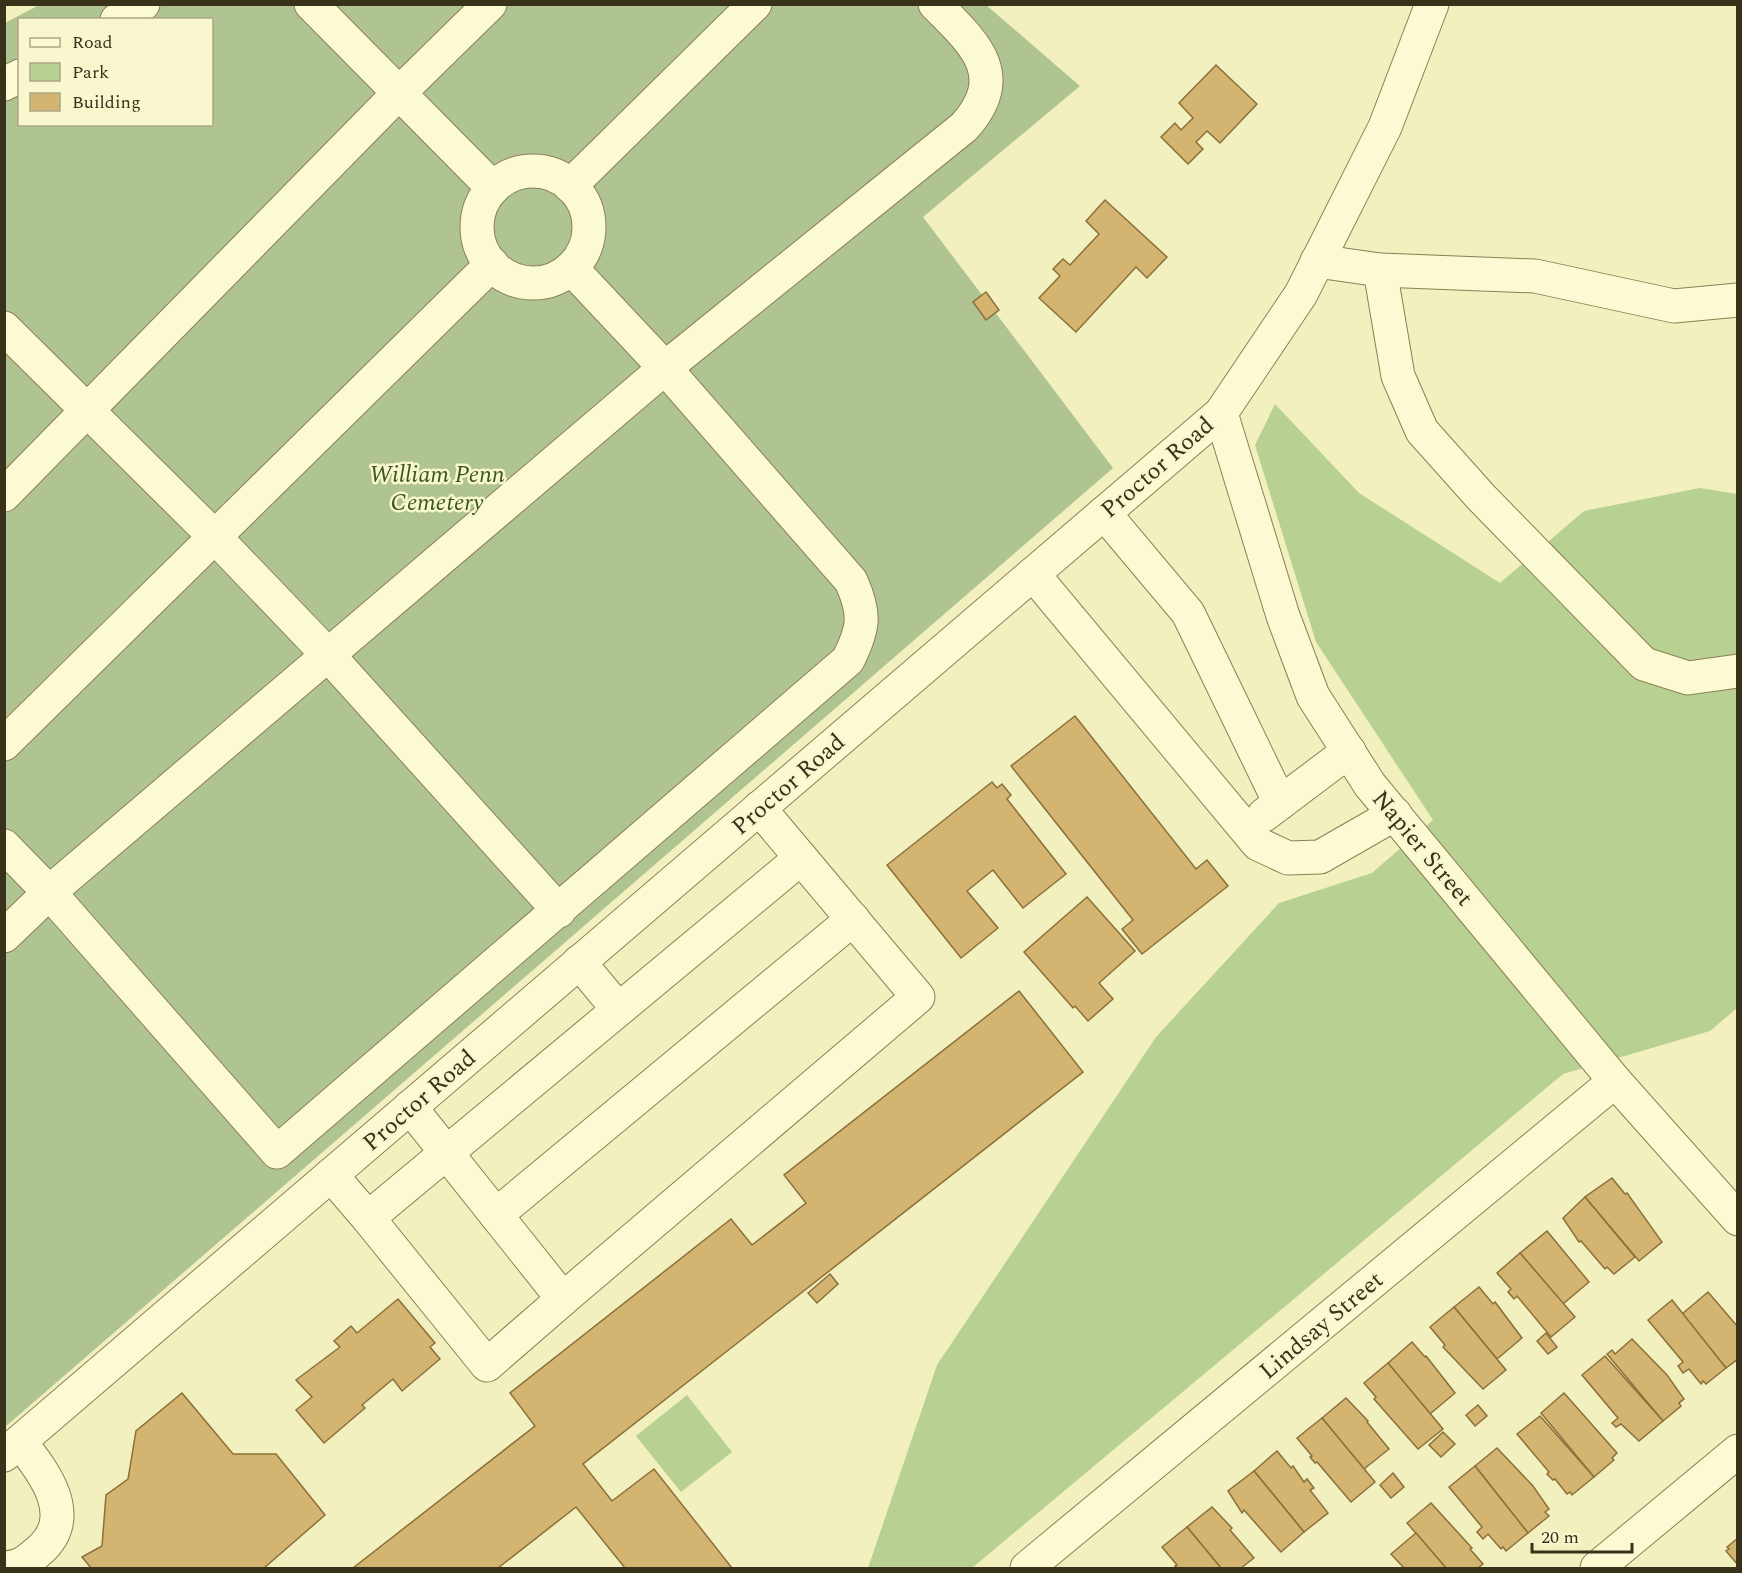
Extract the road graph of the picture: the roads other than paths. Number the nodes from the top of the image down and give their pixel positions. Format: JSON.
{"nodes":[{"id":1,"x":143,"y":4,"type":"edge"},
{"id":2,"x":311,"y":4,"type":"edge"},
{"id":3,"x":490,"y":4,"type":"edge"},
{"id":4,"x":755,"y":4,"type":"edge"},
{"id":5,"x":934,"y":4,"type":"edge"},
{"id":6,"x":1432,"y":4,"type":"edge"},
{"id":7,"x":120,"y":18,"type":"edge"},
{"id":8,"x":18,"y":77,"type":"edge"},
{"id":9,"x":4,"y":84,"type":"edge"},
{"id":10,"x":399,"y":93,"type":"junction"},
{"id":11,"x":570,"y":186,"type":"junction"},
{"id":12,"x":494,"y":188,"type":"junction"},
{"id":13,"x":1317,"y":261,"type":"junction"},
{"id":14,"x":492,"y":264,"type":"junction"},
{"id":15,"x":571,"y":268,"type":"junction"},
{"id":16,"x":1380,"y":270,"type":"junction"},
{"id":17,"x":1737,"y":300,"type":"edge"},
{"id":18,"x":4,"y":328,"type":"edge"},
{"id":19,"x":665,"y":368,"type":"junction"},
{"id":20,"x":89,"y":410,"type":"junction"},
{"id":21,"x":1221,"y":412,"type":"junction"},
{"id":22,"x":4,"y":495,"type":"edge"},
{"id":23,"x":1104,"y":513,"type":"junction"},
{"id":24,"x":216,"y":538,"type":"junction"},
{"id":25,"x":1033,"y":574,"type":"junction"},
{"id":26,"x":329,"y":656,"type":"junction"},
{"id":27,"x":1737,"y":671,"type":"edge"},
{"id":28,"x":4,"y":744,"type":"edge"},
{"id":29,"x":1349,"y":751,"type":"junction"},
{"id":30,"x":1280,"y":803,"type":"junction"},
{"id":31,"x":759,"y":808,"type":"junction"},
{"id":32,"x":1395,"y":814,"type":"junction"},
{"id":33,"x":1245,"y":829,"type":"junction"},
{"id":34,"x":4,"y":846,"type":"edge"},
{"id":35,"x":801,"y":858,"type":"junction"},
{"id":36,"x":49,"y":892,"type":"junction"},
{"id":37,"x":559,"y":911,"type":"junction"},
{"id":38,"x":852,"y":919,"type":"junction"},
{"id":39,"x":4,"y":936,"type":"edge"},
{"id":40,"x":579,"y":962,"type":"junction"},
{"id":41,"x":618,"y":1009,"type":"junction"},
{"id":42,"x":1615,"y":1081,"type":"junction"},
{"id":43,"x":410,"y":1107,"type":"junction"},
{"id":44,"x":445,"y":1151,"type":"junction"},
{"id":45,"x":331,"y":1175,"type":"junction"},
{"id":46,"x":496,"y":1215,"type":"junction"},
{"id":47,"x":368,"y":1218,"type":"junction"},
{"id":48,"x":1737,"y":1219,"type":"edge"},
{"id":49,"x":563,"y":1299,"type":"junction"},
{"id":50,"x":12,"y":1448,"type":"edge"},
{"id":51,"x":1737,"y":1451,"type":"edge"},
{"id":52,"x":16,"y":1568,"type":"edge"},
{"id":53,"x":1027,"y":1569,"type":"edge"},
{"id":54,"x":1597,"y":1569,"type":"edge"}],
"edges":[{"from":1,"to":7,"type":"street"},
{"from":2,"to":10,"type":"street"},
{"from":3,"to":10,"type":"street"},
{"from":4,"to":11,"type":"street"},
{"from":5,"to":19,"type":"street"},
{"from":6,"to":13,"type":"street","name":"Proctor Road"},
{"from":8,"to":9,"type":"street"},
{"from":10,"to":12,"type":"street"},
{"from":10,"to":20,"type":"street"},
{"from":11,"to":12,"type":"street"},
{"from":11,"to":15,"type":"street"},
{"from":12,"to":14,"type":"street"},
{"from":13,"to":16,"type":"street"},
{"from":13,"to":21,"type":"street","name":"Proctor Road"},
{"from":14,"to":15,"type":"street"},
{"from":14,"to":24,"type":"street"},
{"from":15,"to":19,"type":"street"},
{"from":16,"to":17,"type":"street"},
{"from":16,"to":27,"type":"street"},
{"from":18,"to":20,"type":"street"},
{"from":19,"to":26,"type":"street"},
{"from":19,"to":37,"type":"street"},
{"from":20,"to":22,"type":"street"},
{"from":20,"to":24,"type":"street"},
{"from":21,"to":23,"type":"street","name":"Proctor Road"},
{"from":21,"to":29,"type":"street","name":"Napier Street"},
{"from":23,"to":25,"type":"street","name":"Proctor Road"},
{"from":23,"to":30,"type":"street"},
{"from":24,"to":26,"type":"street"},
{"from":24,"to":28,"type":"street"},
{"from":25,"to":31,"type":"street","name":"Proctor Road"},
{"from":25,"to":33,"type":"street"},
{"from":26,"to":36,"type":"street"},
{"from":26,"to":37,"type":"street"},
{"from":29,"to":30,"type":"street"},
{"from":29,"to":32,"type":"street","name":"Napier Street"},
{"from":30,"to":33,"type":"street"},
{"from":31,"to":35,"type":"street"},
{"from":31,"to":40,"type":"street","name":"Proctor Road"},
{"from":32,"to":33,"type":"street"},
{"from":32,"to":42,"type":"street","name":"Napier Street"},
{"from":34,"to":36,"type":"street"},
{"from":35,"to":38,"type":"street"},
{"from":35,"to":41,"type":"street"},
{"from":36,"to":37,"type":"street"},
{"from":36,"to":39,"type":"street"},
{"from":38,"to":46,"type":"street"},
{"from":38,"to":49,"type":"street"},
{"from":40,"to":41,"type":"street"},
{"from":40,"to":43,"type":"street","name":"Proctor Road"},
{"from":41,"to":44,"type":"street"},
{"from":42,"to":48,"type":"street","name":"Napier Street"},
{"from":42,"to":53,"type":"street","name":"Lindsay Street"},
{"from":43,"to":44,"type":"street"},
{"from":43,"to":45,"type":"street","name":"Proctor Road"},
{"from":44,"to":46,"type":"street"},
{"from":44,"to":47,"type":"street"},
{"from":45,"to":47,"type":"street"},
{"from":45,"to":50,"type":"street","name":"Proctor Road"},
{"from":46,"to":49,"type":"street"},
{"from":47,"to":49,"type":"street"},
{"from":50,"to":52,"type":"street"},
{"from":51,"to":54,"type":"street"}]}
